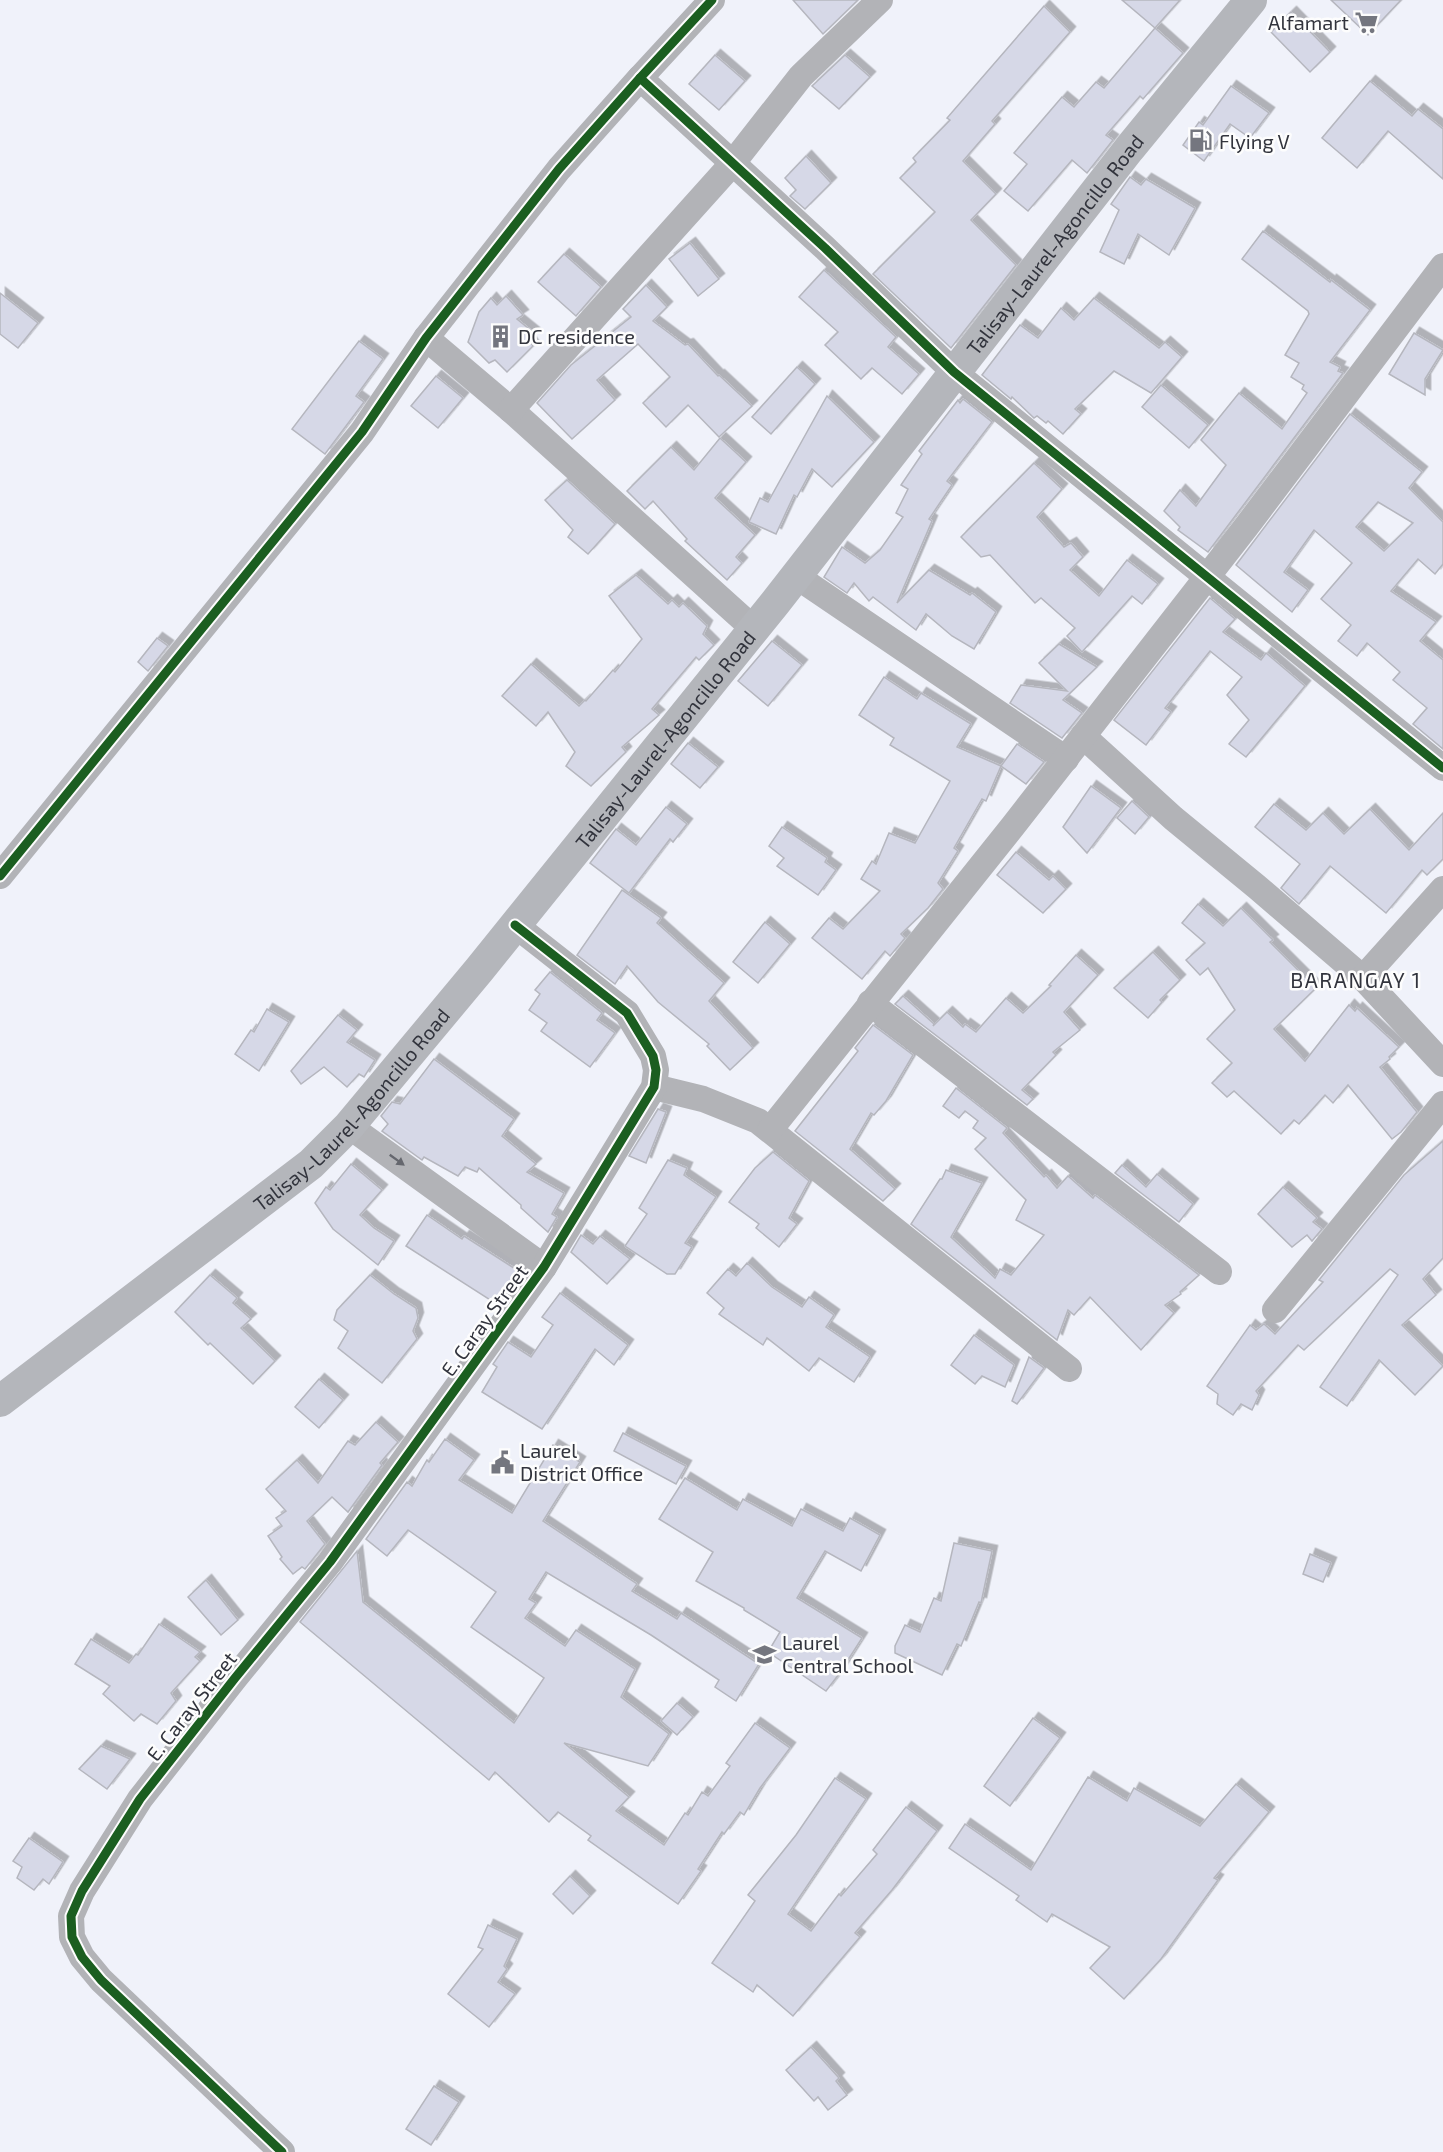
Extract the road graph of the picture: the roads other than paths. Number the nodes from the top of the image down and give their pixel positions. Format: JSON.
{"nodes":[{"id":1,"x":712,"y":0,"type":"edge"},
{"id":2,"x":880,"y":0,"type":"edge"},
{"id":3,"x":1251,"y":0,"type":"edge"},
{"id":4,"x":640,"y":78,"type":"junction"},
{"id":5,"x":732,"y":164,"type":"junction"},
{"id":6,"x":1443,"y":266,"type":"edge"},
{"id":7,"x":426,"y":339,"type":"junction"},
{"id":8,"x":954,"y":372,"type":"junction"},
{"id":9,"x":511,"y":410,"type":"junction"},
{"id":10,"x":796,"y":576,"type":"junction"},
{"id":11,"x":1206,"y":577,"type":"junction"},
{"id":12,"x":753,"y":630,"type":"junction"},
{"id":13,"x":1083,"y":736,"type":"junction"},
{"id":14,"x":1066,"y":759,"type":"junction"},
{"id":15,"x":1443,"y":768,"type":"edge"},
{"id":16,"x":0,"y":876,"type":"edge"},
{"id":17,"x":1443,"y":890,"type":"edge"},
{"id":18,"x":515,"y":925,"type":"junction"},
{"id":19,"x":1363,"y":978,"type":"junction"},
{"id":20,"x":870,"y":1003,"type":"junction"},
{"id":21,"x":1443,"y":1064,"type":"edge"},
{"id":22,"x":654,"y":1087,"type":"junction"},
{"id":23,"x":1443,"y":1104,"type":"edge"},
{"id":24,"x":349,"y":1126,"type":"junction"},
{"id":25,"x":770,"y":1130,"type":"junction"},
{"id":26,"x":544,"y":1267,"type":"junction"},
{"id":27,"x":1219,"y":1272,"type":"dead end"},
{"id":28,"x":1275,"y":1310,"type":"dead end"},
{"id":29,"x":1069,"y":1370,"type":"dead end"},
{"id":30,"x":0,"y":1401,"type":"edge"},
{"id":31,"x":282,"y":2152,"type":"edge"}],
"edges":[{"from":1,"to":4,"type":"street"},
{"from":2,"to":5,"type":"street"},
{"from":3,"to":8,"type":"main road","name":"Talisay-Laurel-Agoncillo Road"},
{"from":4,"to":5,"type":"street"},
{"from":4,"to":7,"type":"street"},
{"from":5,"to":8,"type":"street"},
{"from":5,"to":9,"type":"street"},
{"from":6,"to":11,"type":"street"},
{"from":7,"to":9,"type":"street"},
{"from":7,"to":16,"type":"street"},
{"from":8,"to":10,"type":"main road","name":"Talisay-Laurel-Agoncillo Road"},
{"from":8,"to":11,"type":"street"},
{"from":9,"to":12,"type":"street"},
{"from":10,"to":12,"type":"main road","name":"Talisay-Laurel-Agoncillo Road"},
{"from":10,"to":14,"type":"street"},
{"from":11,"to":13,"type":"street"},
{"from":11,"to":15,"type":"street"},
{"from":12,"to":18,"type":"main road","name":"Talisay-Laurel-Agoncillo Road"},
{"from":13,"to":14,"type":"street"},
{"from":13,"to":19,"type":"street"},
{"from":14,"to":20,"type":"street"},
{"from":17,"to":19,"type":"street"},
{"from":18,"to":22,"type":"street"},
{"from":18,"to":24,"type":"main road","name":"Talisay-Laurel-Agoncillo Road"},
{"from":19,"to":21,"type":"street"},
{"from":20,"to":25,"type":"street"},
{"from":20,"to":27,"type":"street"},
{"from":22,"to":25,"type":"street"},
{"from":22,"to":26,"type":"street","name":"E. Caray Street"},
{"from":23,"to":28,"type":"street"},
{"from":24,"to":26,"type":"street","one_way":true},
{"from":24,"to":30,"type":"main road","name":"Talisay-Laurel-Agoncillo Road"},
{"from":25,"to":29,"type":"street"},
{"from":26,"to":31,"type":"street","name":"E. Caray Street"}]}
